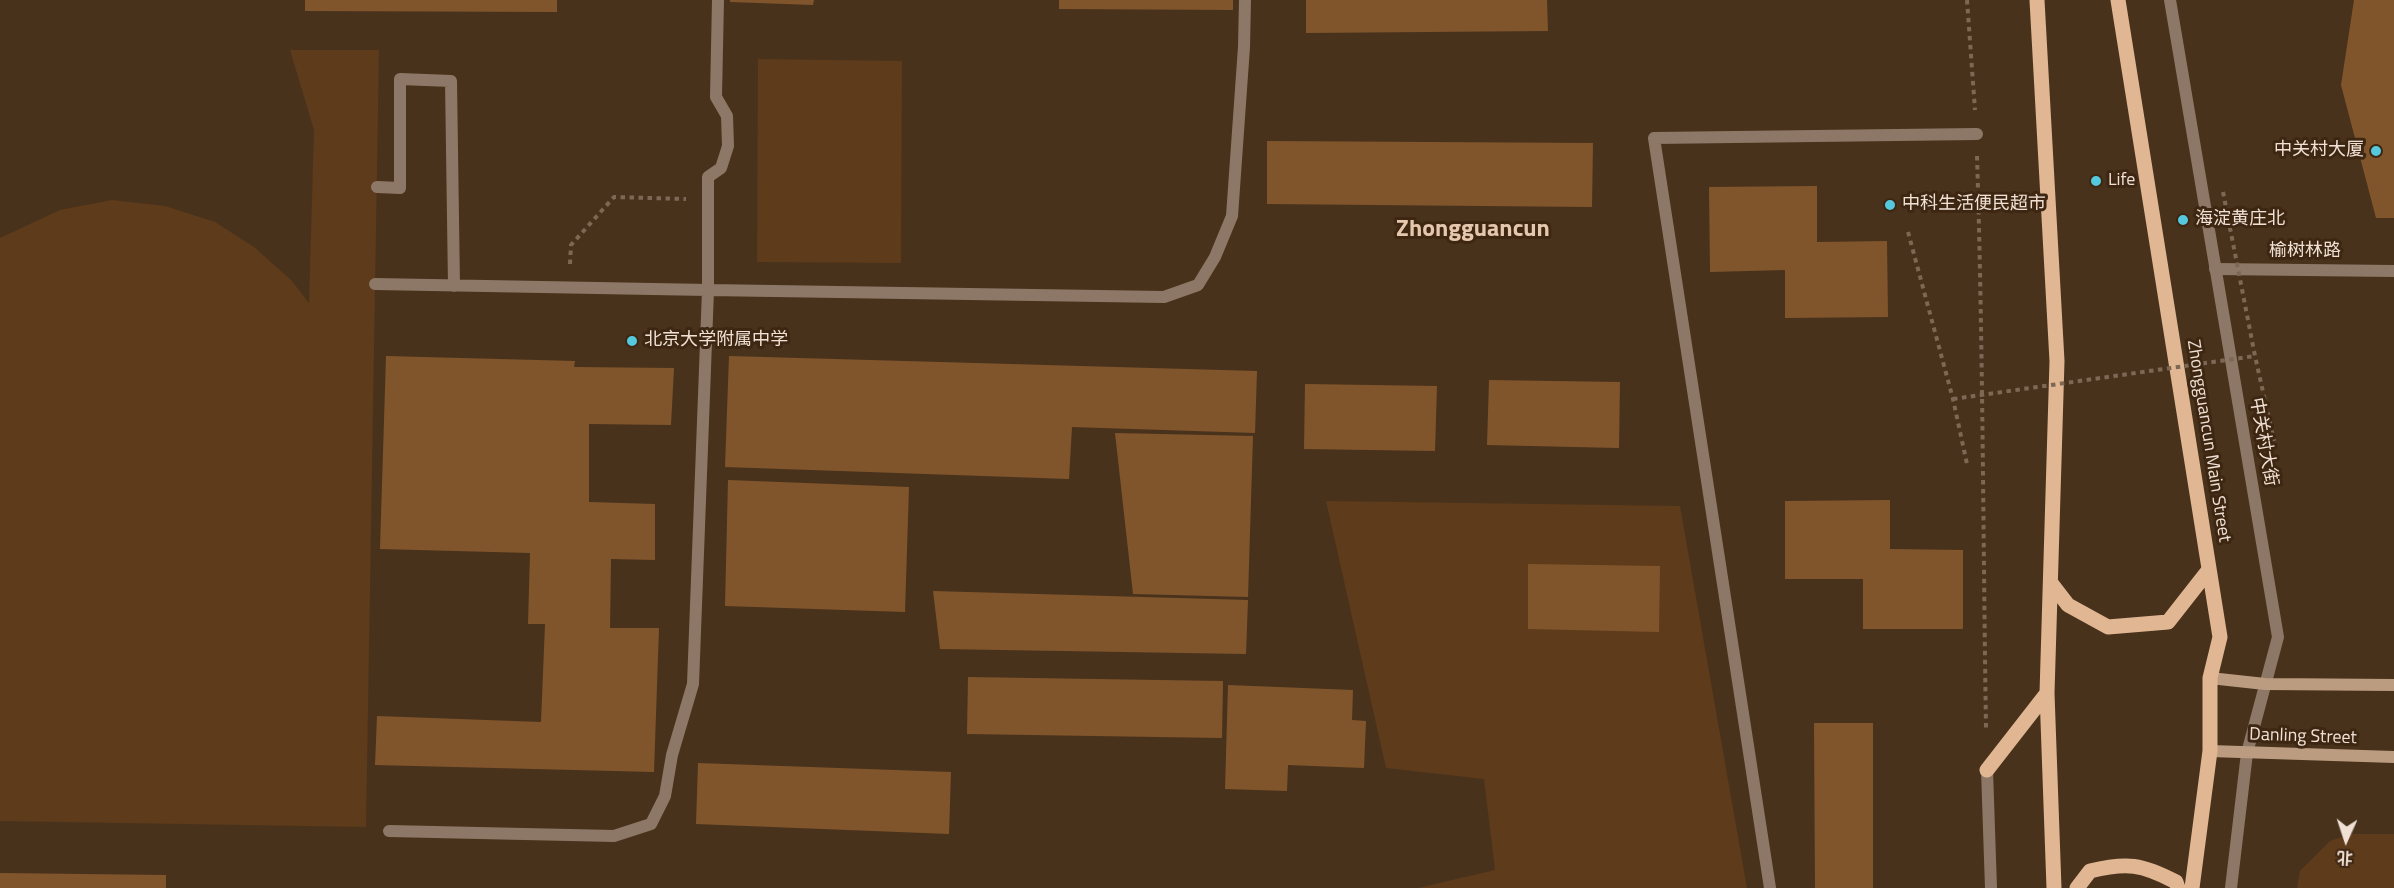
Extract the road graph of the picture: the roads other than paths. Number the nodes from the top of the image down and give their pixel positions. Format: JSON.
{"nodes":[{"id":1,"x":718,"y":0,"type":"edge"},
{"id":2,"x":1245,"y":0,"type":"edge"},
{"id":3,"x":2037,"y":0,"type":"edge"},
{"id":4,"x":2118,"y":0,"type":"edge"},
{"id":5,"x":2170,"y":0,"type":"edge"},
{"id":6,"x":1977,"y":134,"type":"road end"},
{"id":7,"x":377,"y":187,"type":"dead end"},
{"id":8,"x":2215,"y":269,"type":"junction"},
{"id":9,"x":2394,"y":270,"type":"edge"},
{"id":10,"x":375,"y":284,"type":"dead end"},
{"id":11,"x":454,"y":286,"type":"junction"},
{"id":12,"x":708,"y":290,"type":"junction"},
{"id":13,"x":2208,"y":571,"type":"junction"},
{"id":14,"x":2051,"y":583,"type":"junction"},
{"id":15,"x":2210,"y":678,"type":"junction"},
{"id":16,"x":2265,"y":684,"type":"junction"},
{"id":17,"x":2394,"y":685,"type":"edge"},
{"id":18,"x":2047,"y":693,"type":"junction"},
{"id":19,"x":2210,"y":751,"type":"junction"},
{"id":20,"x":2247,"y":753,"type":"junction"},
{"id":21,"x":2394,"y":757,"type":"edge"},
{"id":22,"x":1987,"y":770,"type":"joint"},
{"id":23,"x":388,"y":831,"type":"dead end"},
{"id":24,"x":1770,"y":888,"type":"edge"},
{"id":25,"x":1991,"y":888,"type":"edge"},
{"id":26,"x":2054,"y":888,"type":"edge"},
{"id":27,"x":2077,"y":888,"type":"edge"},
{"id":28,"x":2178,"y":888,"type":"edge"},
{"id":29,"x":2192,"y":888,"type":"edge"},
{"id":30,"x":2231,"y":888,"type":"edge"}],
"edges":[{"from":1,"to":12,"type":"street"},
{"from":2,"to":12,"type":"street"},
{"from":3,"to":14,"type":"main road"},
{"from":4,"to":13,"type":"main road","name":"Zhongguancun Main Street"},
{"from":5,"to":8,"type":"street","name":"中关村大街"},
{"from":6,"to":24,"type":"street"},
{"from":7,"to":11,"type":"street"},
{"from":8,"to":9,"type":"street","name":"榆树林路"},
{"from":8,"to":16,"type":"street","name":"中关村大街"},
{"from":10,"to":11,"type":"street"},
{"from":11,"to":12,"type":"street"},
{"from":12,"to":23,"type":"street"},
{"from":13,"to":14,"type":"main road"},
{"from":13,"to":15,"type":"main road","name":"Zhongguancun Main Street"},
{"from":14,"to":18,"type":"main road"},
{"from":15,"to":16,"type":"main road"},
{"from":15,"to":19,"type":"main road","name":"Zhongguancun Main Street"},
{"from":16,"to":17,"type":"main road"},
{"from":16,"to":20,"type":"street","name":"中关村大街"},
{"from":18,"to":22,"type":"main road"},
{"from":18,"to":26,"type":"main road"},
{"from":19,"to":20,"type":"main road","name":"Danling Street"},
{"from":19,"to":29,"type":"main road","name":"Zhongguancun Main Street"},
{"from":20,"to":21,"type":"main road","name":"Danling Street"},
{"from":20,"to":30,"type":"street","name":"中关村大街"},
{"from":22,"to":25,"type":"street"},
{"from":27,"to":28,"type":"main road"}]}
